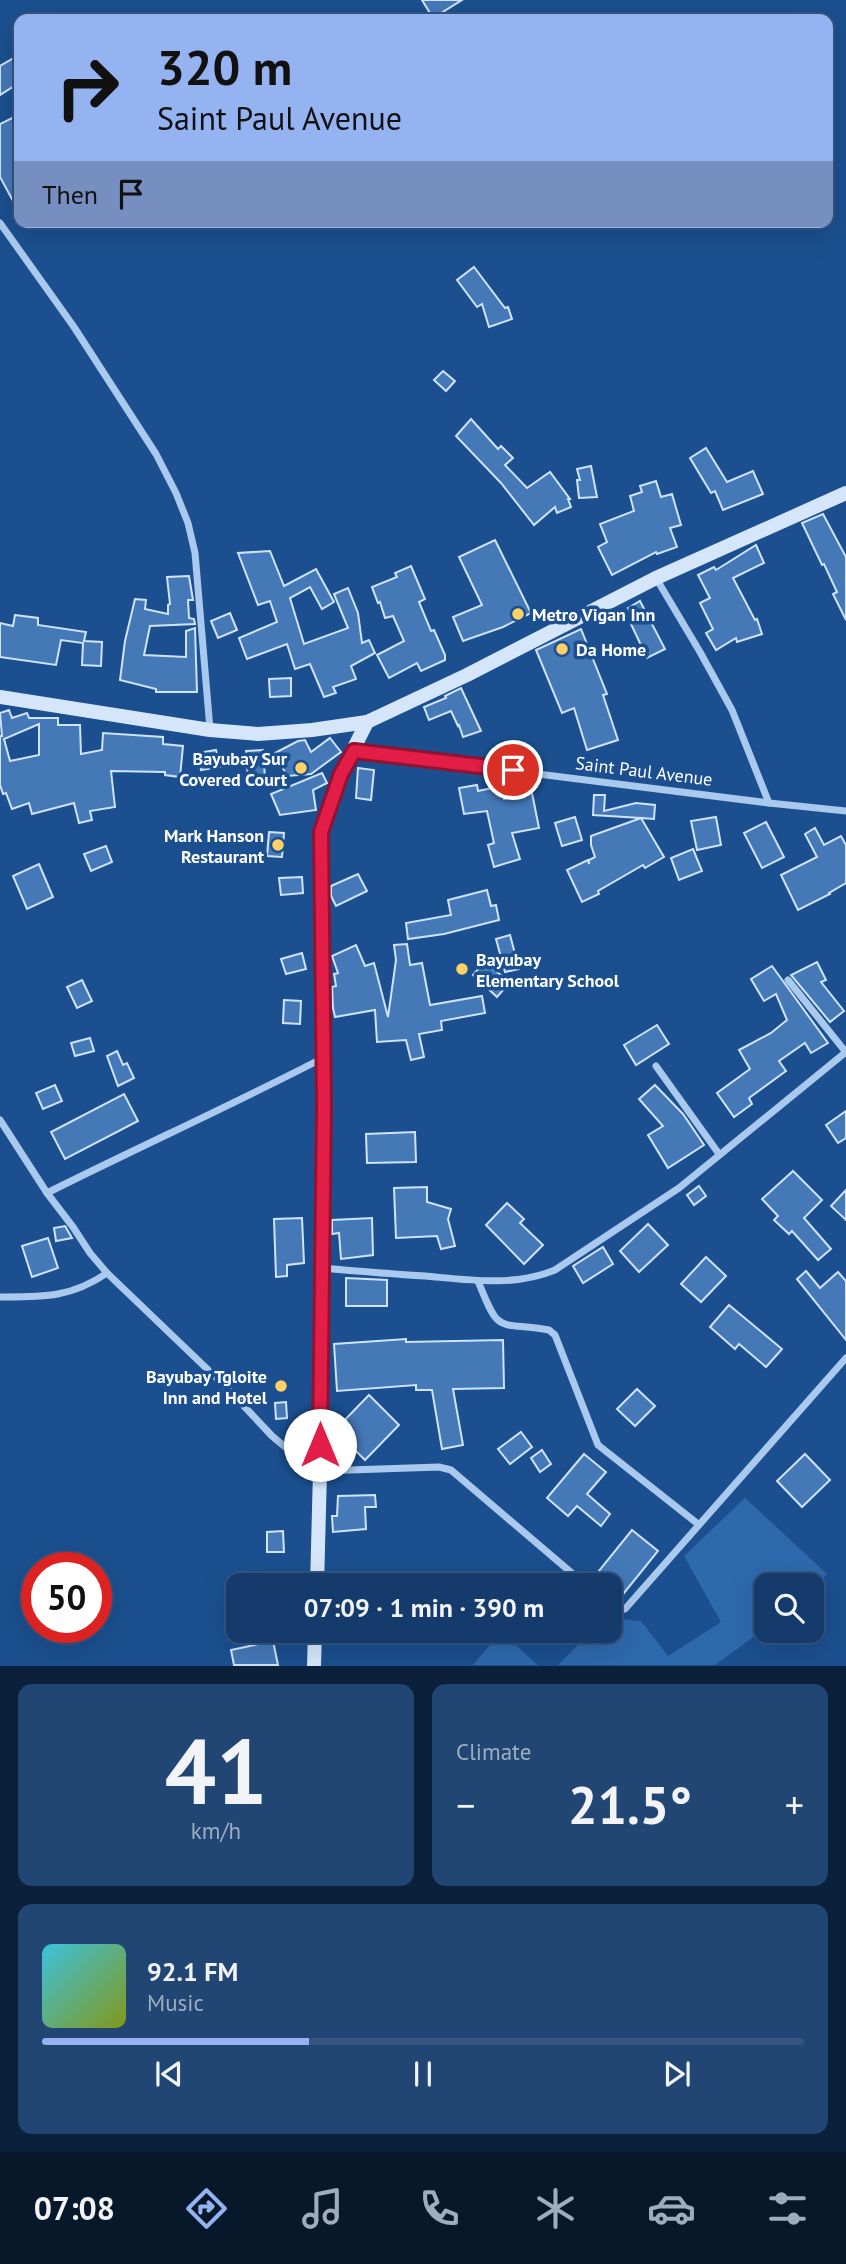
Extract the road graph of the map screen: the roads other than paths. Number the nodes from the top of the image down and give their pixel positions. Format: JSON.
{"nodes":[{"id":1,"x":0,"y":223,"type":"edge"},
{"id":2,"x":846,"y":493,"type":"edge"},
{"id":3,"x":656,"y":578,"type":"junction"},
{"id":4,"x":0,"y":697,"type":"edge"},
{"id":5,"x":366,"y":722,"type":"junction"},
{"id":6,"x":211,"y":730,"type":"junction"},
{"id":7,"x":354,"y":751,"type":"junction"},
{"id":8,"x":769,"y":803,"type":"junction"},
{"id":9,"x":846,"y":811,"type":"edge"},
{"id":10,"x":788,"y":980,"type":"dead end"},
{"id":11,"x":846,"y":1052,"type":"edge"},
{"id":12,"x":323,"y":1058,"type":"junction"},
{"id":13,"x":656,"y":1066,"type":"dead end"},
{"id":14,"x":0,"y":1120,"type":"edge"},
{"id":15,"x":719,"y":1154,"type":"junction"},
{"id":16,"x":47,"y":1193,"type":"junction"},
{"id":17,"x":322,"y":1268,"type":"junction"},
{"id":18,"x":107,"y":1273,"type":"junction"},
{"id":19,"x":478,"y":1280,"type":"junction"},
{"id":20,"x":0,"y":1297,"type":"edge"},
{"id":21,"x":846,"y":1359,"type":"edge"},
{"id":22,"x":320,"y":1471,"type":"junction"},
{"id":23,"x":698,"y":1524,"type":"junction"},
{"id":24,"x":317,"y":1573,"type":"edge"},
{"id":25,"x":572,"y":1573,"type":"edge"},
{"id":26,"x":622,"y":1609,"type":"edge"},
{"id":27,"x":315,"y":1643,"type":"edge"},
{"id":28,"x":314,"y":1665,"type":"edge"}],
"edges":[{"from":1,"to":6,"type":"street"},
{"from":2,"to":3,"type":"main road"},
{"from":3,"to":5,"type":"main road"},
{"from":3,"to":8,"type":"street"},
{"from":4,"to":6,"type":"main road"},
{"from":5,"to":6,"type":"main road"},
{"from":5,"to":7,"type":"main road"},
{"from":7,"to":8,"type":"street","name":"Saint Paul Avenue"},
{"from":7,"to":12,"type":"main road"},
{"from":8,"to":9,"type":"street","name":"Saint Paul Avenue"},
{"from":10,"to":11,"type":"street"},
{"from":11,"to":15,"type":"street"},
{"from":12,"to":16,"type":"street"},
{"from":12,"to":17,"type":"main road"},
{"from":13,"to":15,"type":"street"},
{"from":14,"to":16,"type":"street"},
{"from":15,"to":19,"type":"street"},
{"from":16,"to":18,"type":"street"},
{"from":17,"to":19,"type":"street"},
{"from":17,"to":22,"type":"main road"},
{"from":18,"to":20,"type":"street"},
{"from":18,"to":22,"type":"street"},
{"from":19,"to":23,"type":"street"},
{"from":21,"to":23,"type":"street"},
{"from":22,"to":24,"type":"main road"},
{"from":22,"to":25,"type":"street"},
{"from":23,"to":26,"type":"street"},
{"from":27,"to":28,"type":"main road"}]}
